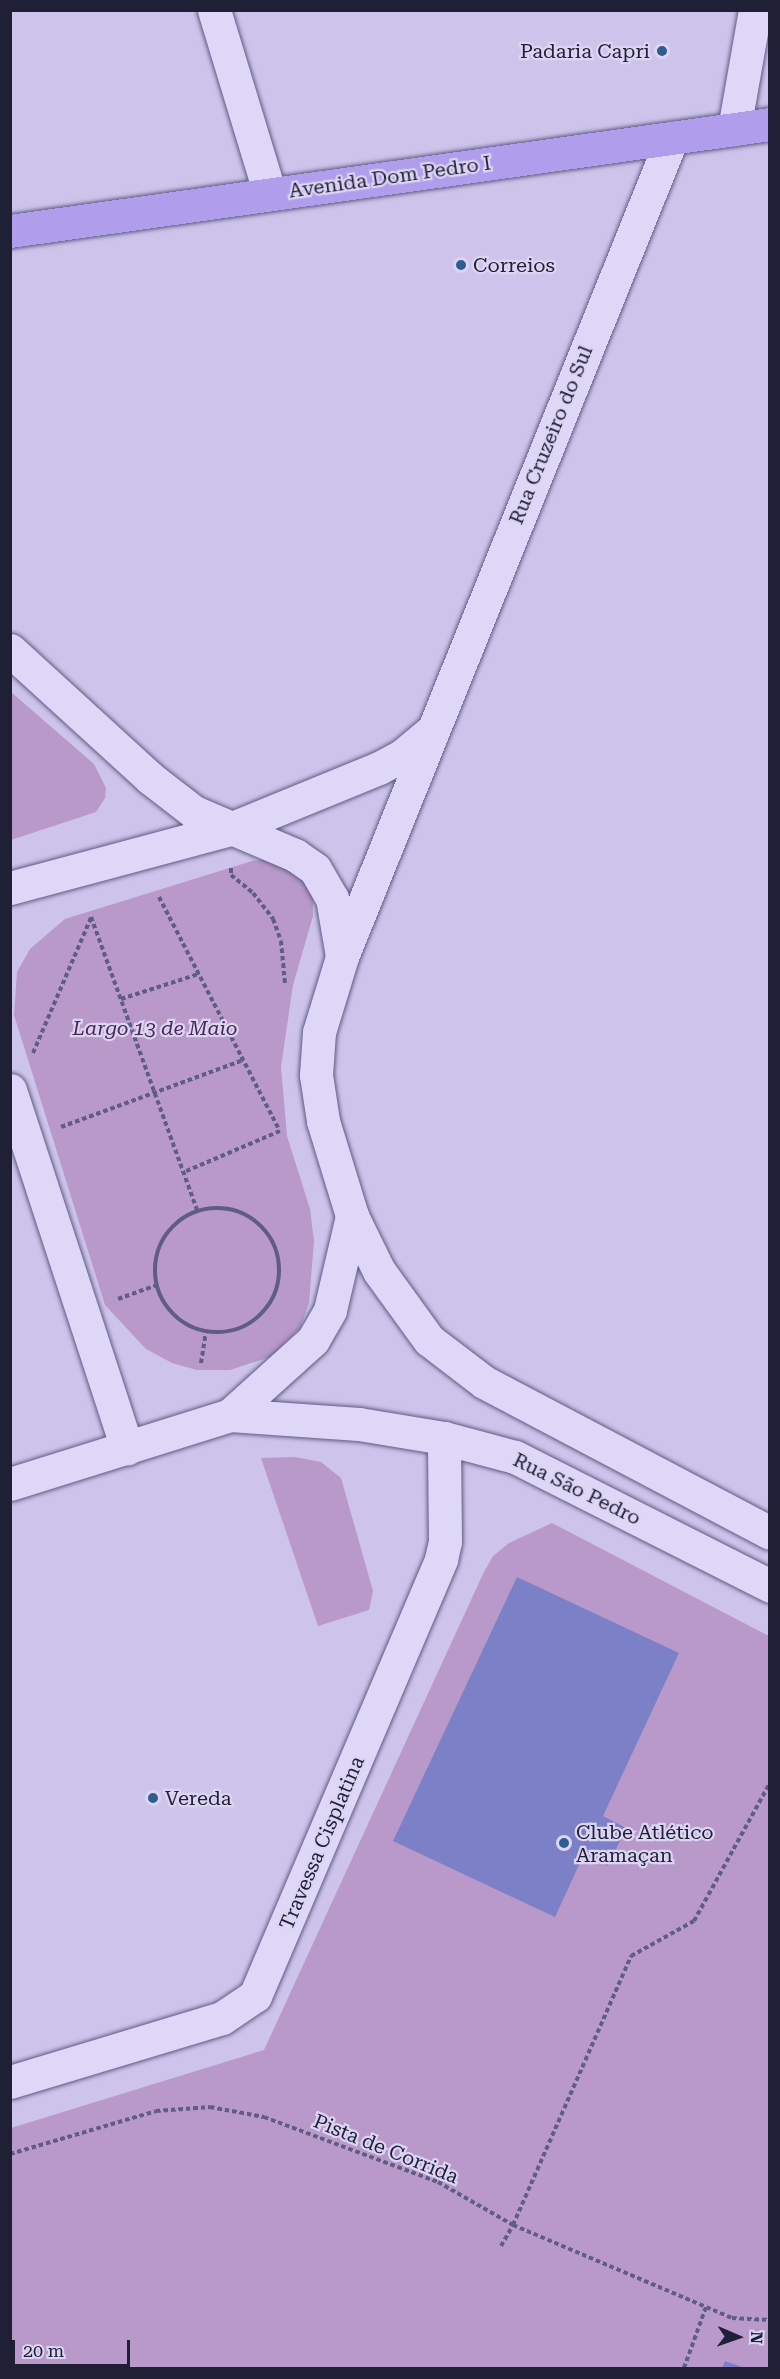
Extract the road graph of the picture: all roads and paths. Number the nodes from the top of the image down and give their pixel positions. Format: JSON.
{"nodes":[{"id":1,"x":214,"y":10,"type":"edge"},
{"id":2,"x":755,"y":10,"type":"edge"},
{"id":3,"x":770,"y":124,"type":"edge"},
{"id":4,"x":734,"y":129,"type":"junction"},
{"id":5,"x":672,"y":138,"type":"junction"},
{"id":6,"x":270,"y":194,"type":"junction"},
{"id":7,"x":10,"y":231,"type":"edge"},
{"id":8,"x":10,"y":650,"type":"edge"},
{"id":9,"x":430,"y":732,"type":"junction"},
{"id":10,"x":230,"y":829,"type":"junction"},
{"id":11,"x":10,"y":888,"type":"edge"},
{"id":12,"x":159,"y":897,"type":"dead end"},
{"id":13,"x":342,"y":957,"type":"junction"},
{"id":14,"x":199,"y":974,"type":"junction"},
{"id":15,"x":285,"y":983,"type":"dead end"},
{"id":16,"x":121,"y":999,"type":"junction"},
{"id":17,"x":33,"y":1053,"type":"dead end"},
{"id":18,"x":243,"y":1060,"type":"junction"},
{"id":19,"x":10,"y":1090,"type":"edge"},
{"id":20,"x":154,"y":1092,"type":"junction"},
{"id":21,"x":57,"y":1128,"type":"dead end"},
{"id":22,"x":184,"y":1172,"type":"junction"},
{"id":23,"x":197,"y":1210,"type":"junction"},
{"id":24,"x":352,"y":1216,"type":"junction"},
{"id":25,"x":157,"y":1285,"type":"junction"},
{"id":26,"x":111,"y":1302,"type":"dead end"},
{"id":27,"x":206,"y":1332,"type":"junction"},
{"id":28,"x":201,"y":1363,"type":"dead end"},
{"id":29,"x":230,"y":1414,"type":"junction"},
{"id":30,"x":444,"y":1438,"type":"junction"},
{"id":31,"x":127,"y":1448,"type":"junction"},
{"id":32,"x":10,"y":1484,"type":"edge"},
{"id":33,"x":770,"y":1533,"type":"edge"},
{"id":34,"x":770,"y":1586,"type":"edge"},
{"id":35,"x":770,"y":1783,"type":"edge"},
{"id":36,"x":10,"y":2082,"type":"edge"},
{"id":37,"x":10,"y":2154,"type":"edge"},
{"id":38,"x":513,"y":2225,"type":"junction"},
{"id":39,"x":501,"y":2246,"type":"dead end"},
{"id":40,"x":706,"y":2307,"type":"junction"},
{"id":41,"x":770,"y":2320,"type":"edge"},
{"id":42,"x":684,"y":2368,"type":"edge"}],
"edges":[{"from":1,"to":6,"type":"street"},
{"from":2,"to":4,"type":"street"},
{"from":3,"to":4,"type":"main road","name":"Avenida Dom Pedro I"},
{"from":4,"to":5,"type":"main road","name":"Avenida Dom Pedro I"},
{"from":5,"to":6,"type":"main road","name":"Avenida Dom Pedro I"},
{"from":5,"to":9,"type":"street","name":"Rua Cruzeiro do Sul"},
{"from":6,"to":7,"type":"main road","name":"Avenida Dom Pedro I"},
{"from":8,"to":10,"type":"street"},
{"from":9,"to":10,"type":"street","name":"Rua Cruzeiro do Sul"},
{"from":9,"to":13,"type":"street","name":"Rua Cruzeiro do Sul"},
{"from":10,"to":11,"type":"street"},
{"from":10,"to":13,"type":"street"},
{"from":10,"to":15,"type":"path"},
{"from":12,"to":14,"type":"path"},
{"from":13,"to":24,"type":"street"},
{"from":14,"to":16,"type":"path"},
{"from":14,"to":18,"type":"path"},
{"from":16,"to":17,"type":"path"},
{"from":16,"to":20,"type":"path"},
{"from":18,"to":20,"type":"path"},
{"from":18,"to":22,"type":"path"},
{"from":19,"to":31,"type":"street"},
{"from":20,"to":21,"type":"path"},
{"from":20,"to":22,"type":"path"},
{"from":22,"to":23,"type":"path"},
{"from":23,"to":25,"type":"path"},
{"from":23,"to":27,"type":"path"},
{"from":24,"to":29,"type":"street"},
{"from":24,"to":33,"type":"street"},
{"from":25,"to":26,"type":"path"},
{"from":25,"to":27,"type":"path"},
{"from":27,"to":28,"type":"path"},
{"from":29,"to":30,"type":"street","name":"Rua São Pedro"},
{"from":29,"to":31,"type":"street"},
{"from":30,"to":34,"type":"street","name":"Rua São Pedro"},
{"from":30,"to":36,"type":"street","name":"Travessa Cisplatina"},
{"from":31,"to":32,"type":"street"},
{"from":35,"to":38,"type":"path"},
{"from":37,"to":38,"type":"path","name":"Pista de Corrida"},
{"from":38,"to":39,"type":"path"},
{"from":38,"to":40,"type":"path","name":"Pista de Corrida"},
{"from":40,"to":41,"type":"path","name":"Pista de Corrida"},
{"from":40,"to":42,"type":"path"}]}
